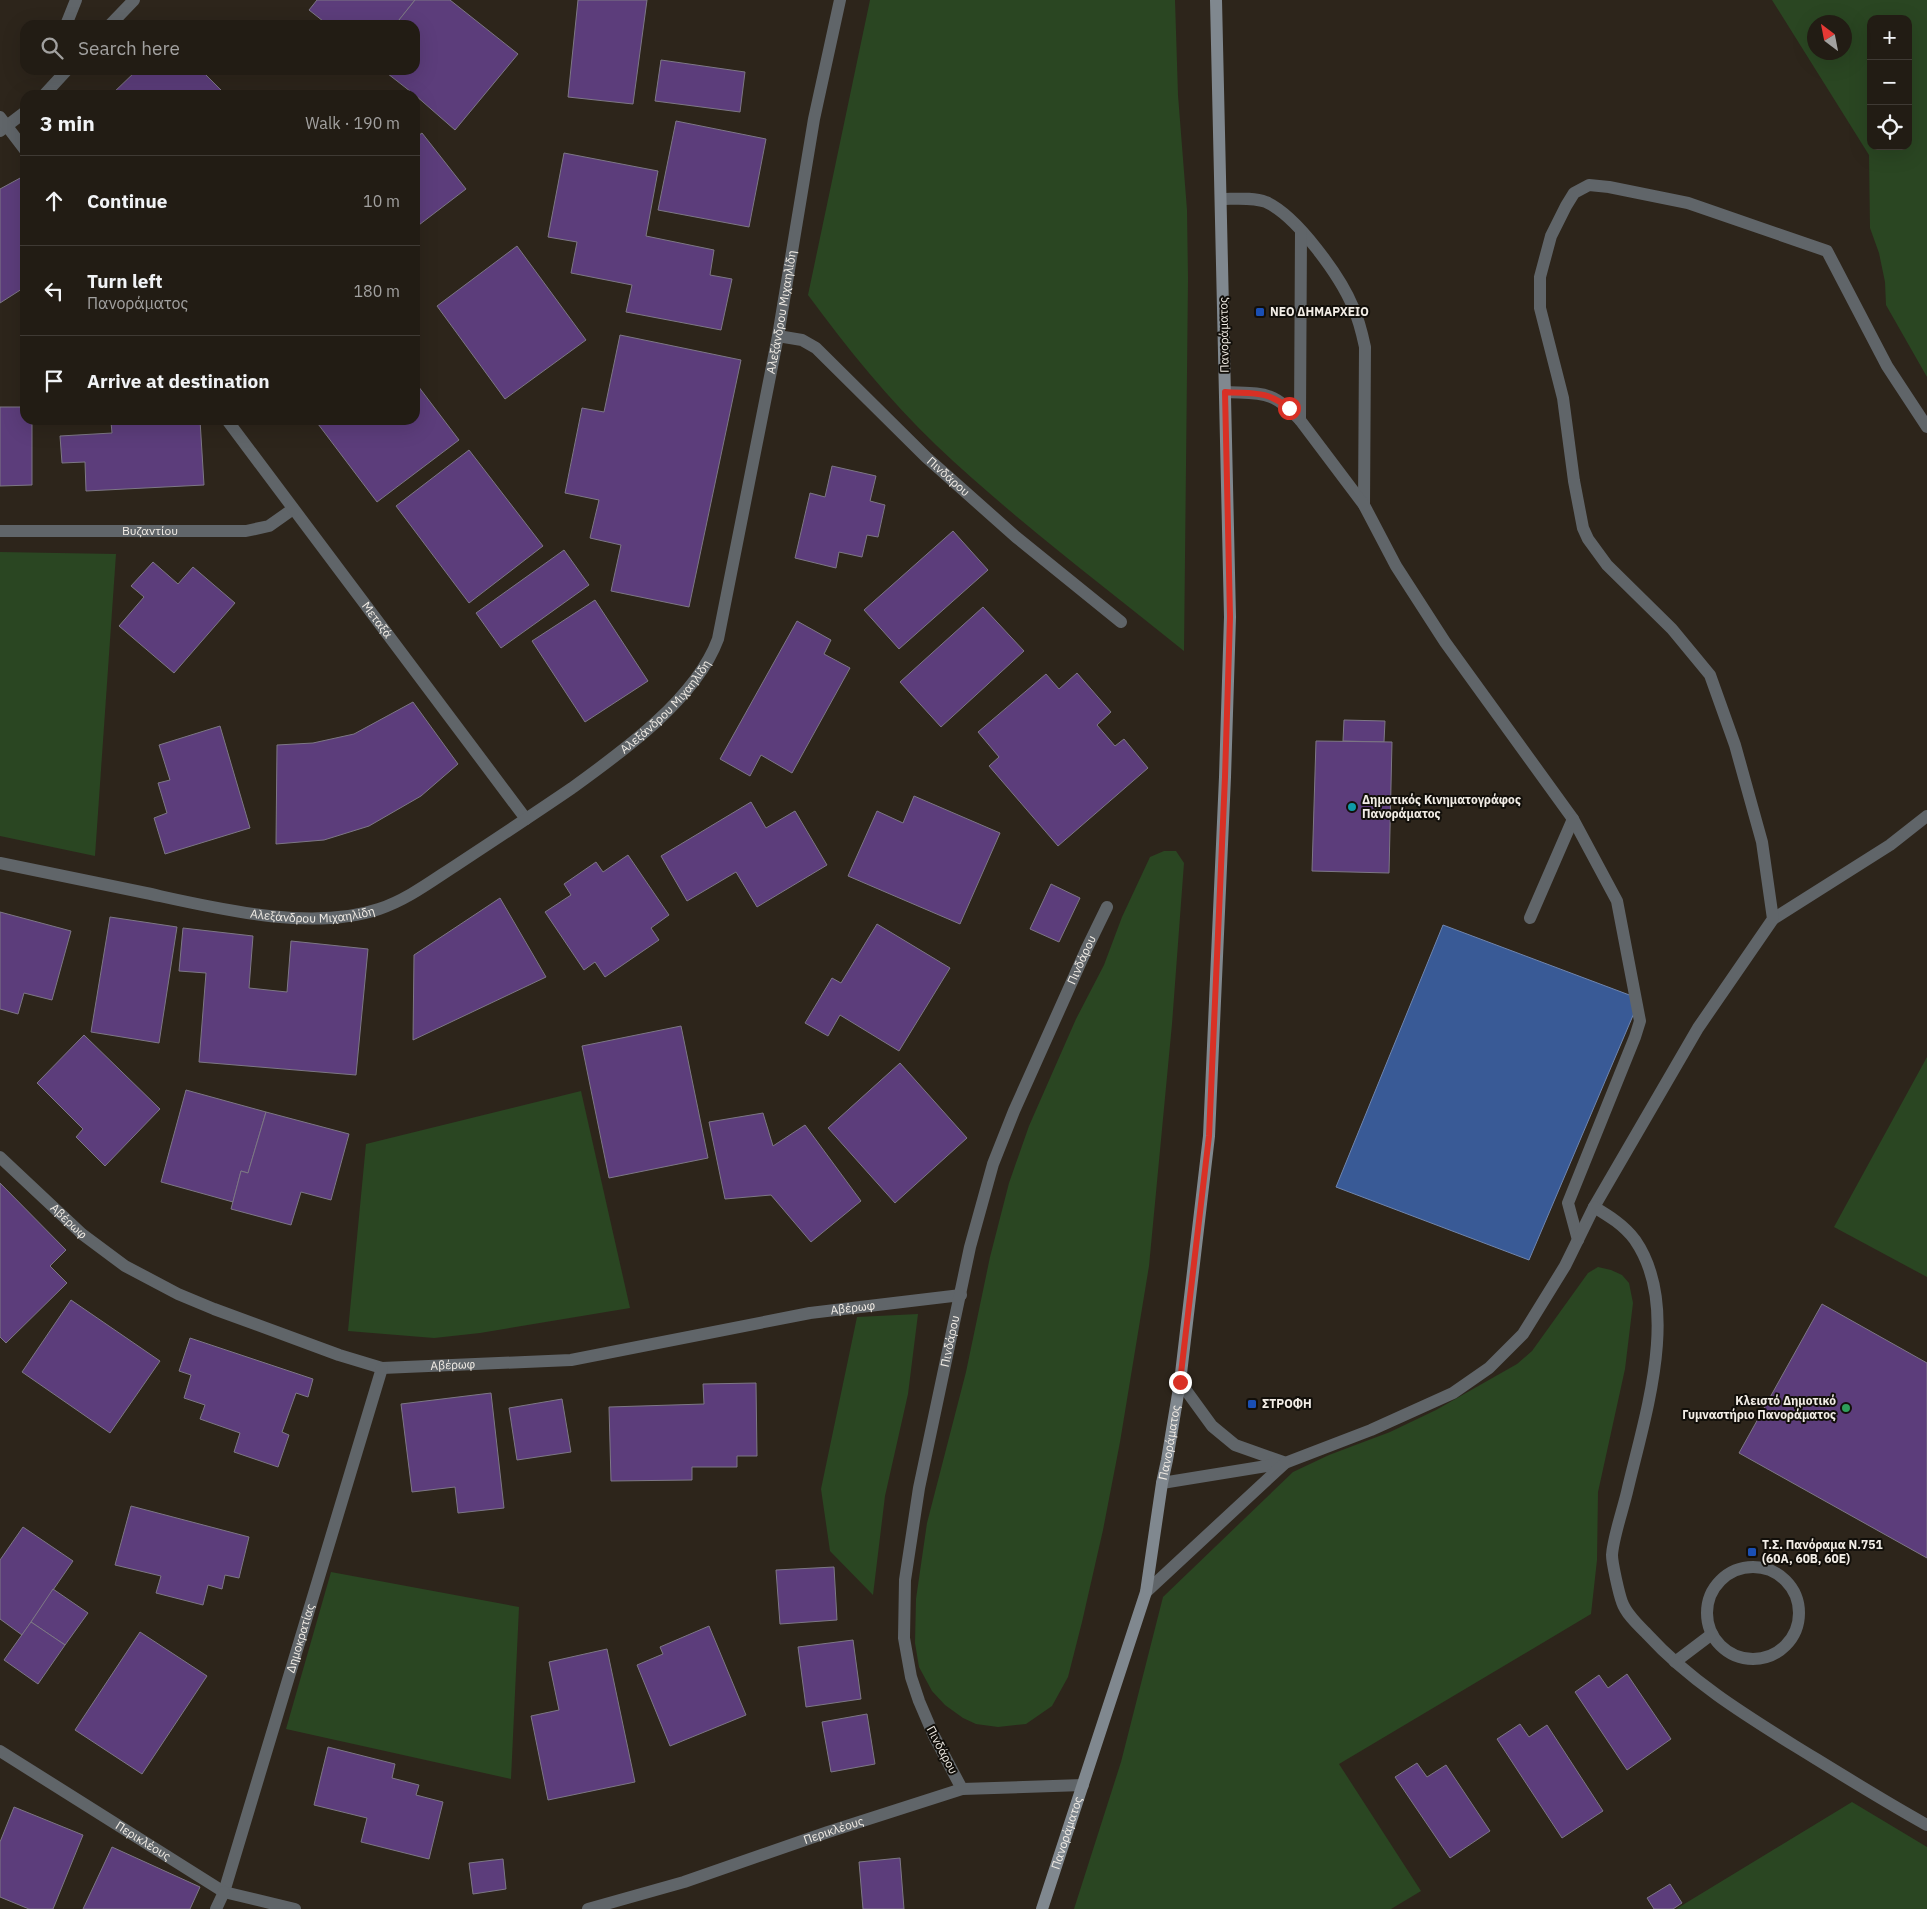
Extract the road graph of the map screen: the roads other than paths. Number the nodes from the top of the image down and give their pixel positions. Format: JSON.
{"nodes":[{"id":1,"x":76,"y":0,"type":"edge"},
{"id":2,"x":134,"y":0,"type":"edge"},
{"id":3,"x":840,"y":0,"type":"edge"},
{"id":4,"x":1216,"y":0,"type":"edge"},
{"id":5,"x":68,"y":20,"type":"edge"},
{"id":6,"x":115,"y":20,"type":"edge"},
{"id":7,"x":62,"y":75,"type":"edge"},
{"id":8,"x":49,"y":90,"type":"edge"},
{"id":9,"x":20,"y":115,"type":"edge"},
{"id":10,"x":2,"y":125,"type":"edge"},
{"id":11,"x":20,"y":145,"type":"edge"},
{"id":12,"x":1221,"y":199,"type":"junction"},
{"id":13,"x":1301,"y":232,"type":"junction"},
{"id":14,"x":778,"y":336,"type":"junction"},
{"id":15,"x":1225,"y":392,"type":"junction"},
{"id":16,"x":1300,"y":420,"type":"junction"},
{"id":17,"x":230,"y":425,"type":"edge"},
{"id":18,"x":1927,"y":427,"type":"edge"},
{"id":19,"x":1364,"y":505,"type":"junction"},
{"id":20,"x":293,"y":509,"type":"junction"},
{"id":21,"x":0,"y":531,"type":"edge"},
{"id":22,"x":1121,"y":622,"type":"dead end"},
{"id":23,"x":1927,"y":816,"type":"edge"},
{"id":24,"x":526,"y":820,"type":"junction"},
{"id":25,"x":1573,"y":820,"type":"junction"},
{"id":26,"x":0,"y":863,"type":"edge"},
{"id":27,"x":1107,"y":907,"type":"dead end"},
{"id":28,"x":1530,"y":918,"type":"dead end"},
{"id":29,"x":1773,"y":919,"type":"junction"},
{"id":30,"x":0,"y":1157,"type":"edge"},
{"id":31,"x":1594,"y":1207,"type":"junction"},
{"id":32,"x":1578,"y":1240,"type":"junction"},
{"id":33,"x":961,"y":1295,"type":"junction"},
{"id":34,"x":382,"y":1368,"type":"junction"},
{"id":35,"x":1180,"y":1382,"type":"junction"},
{"id":36,"x":1285,"y":1462,"type":"junction"},
{"id":37,"x":1162,"y":1482,"type":"junction"},
{"id":38,"x":1146,"y":1592,"type":"junction"},
{"id":39,"x":1712,"y":1634,"type":"junction"},
{"id":40,"x":1675,"y":1662,"type":"junction"},
{"id":41,"x":0,"y":1751,"type":"edge"},
{"id":42,"x":1083,"y":1784,"type":"junction"},
{"id":43,"x":962,"y":1789,"type":"junction"},
{"id":44,"x":1927,"y":1825,"type":"edge"},
{"id":45,"x":224,"y":1892,"type":"junction"},
{"id":46,"x":216,"y":1909,"type":"edge"},
{"id":47,"x":295,"y":1909,"type":"edge"},
{"id":48,"x":588,"y":1909,"type":"edge"},
{"id":49,"x":1042,"y":1909,"type":"edge"}],
"edges":[{"from":1,"to":5,"type":"street"},
{"from":2,"to":6,"type":"street"},
{"from":3,"to":14,"type":"street","name":"Aλεξάνδρου Mιχαηλίδη"},
{"from":4,"to":12,"type":"main road","name":"Πανοράματος"},
{"from":7,"to":8,"type":"street"},
{"from":9,"to":10,"type":"street"},
{"from":10,"to":11,"type":"street"},
{"from":12,"to":13,"type":"street"},
{"from":12,"to":15,"type":"main road","name":"Πανοράματος"},
{"from":13,"to":16,"type":"street"},
{"from":13,"to":19,"type":"street"},
{"from":14,"to":22,"type":"street","name":"Πινδάρου"},
{"from":14,"to":24,"type":"street","name":"Aλεξάνδρου Mιχαηλίδη"},
{"from":15,"to":16,"type":"street"},
{"from":15,"to":35,"type":"main road","name":"Πανοράματος"},
{"from":16,"to":19,"type":"street"},
{"from":17,"to":20,"type":"street","name":"Μεταξά"},
{"from":18,"to":29,"type":"street"},
{"from":19,"to":25,"type":"street"},
{"from":20,"to":21,"type":"street","name":"Βυζαντίου"},
{"from":20,"to":24,"type":"street","name":"Μεταξά"},
{"from":23,"to":29,"type":"street"},
{"from":24,"to":26,"type":"street","name":"Aλεξάνδρου Mιχαηλίδη"},
{"from":25,"to":28,"type":"street"},
{"from":25,"to":32,"type":"street"},
{"from":27,"to":33,"type":"street","name":"Πινδάρου"},
{"from":29,"to":31,"type":"street"},
{"from":30,"to":34,"type":"street","name":"Αβέρωφ"},
{"from":31,"to":32,"type":"street"},
{"from":31,"to":40,"type":"street"},
{"from":32,"to":36,"type":"street"},
{"from":33,"to":34,"type":"street","name":"Αβέρωφ"},
{"from":33,"to":43,"type":"street","name":"Πινδάρου"},
{"from":34,"to":45,"type":"street","name":"Δημοκρατίας"},
{"from":35,"to":36,"type":"street"},
{"from":35,"to":37,"type":"main road","name":"Πανοράματος"},
{"from":36,"to":37,"type":"street"},
{"from":36,"to":38,"type":"street"},
{"from":37,"to":38,"type":"main road","name":"Πανοράματος"},
{"from":38,"to":42,"type":"main road","name":"Πανοράματος"},
{"from":39,"to":39,"type":"street"},
{"from":39,"to":40,"type":"street"},
{"from":40,"to":44,"type":"street"},
{"from":41,"to":45,"type":"street","name":"Περικλέους"},
{"from":42,"to":43,"type":"street","name":"Περικλέους"},
{"from":42,"to":49,"type":"main road","name":"Πανοράματος"},
{"from":43,"to":48,"type":"street","name":"Περικλέους"},
{"from":45,"to":46,"type":"street","name":"Δημοκρατίας"},
{"from":45,"to":47,"type":"street","name":"Περικλέους"}]}
